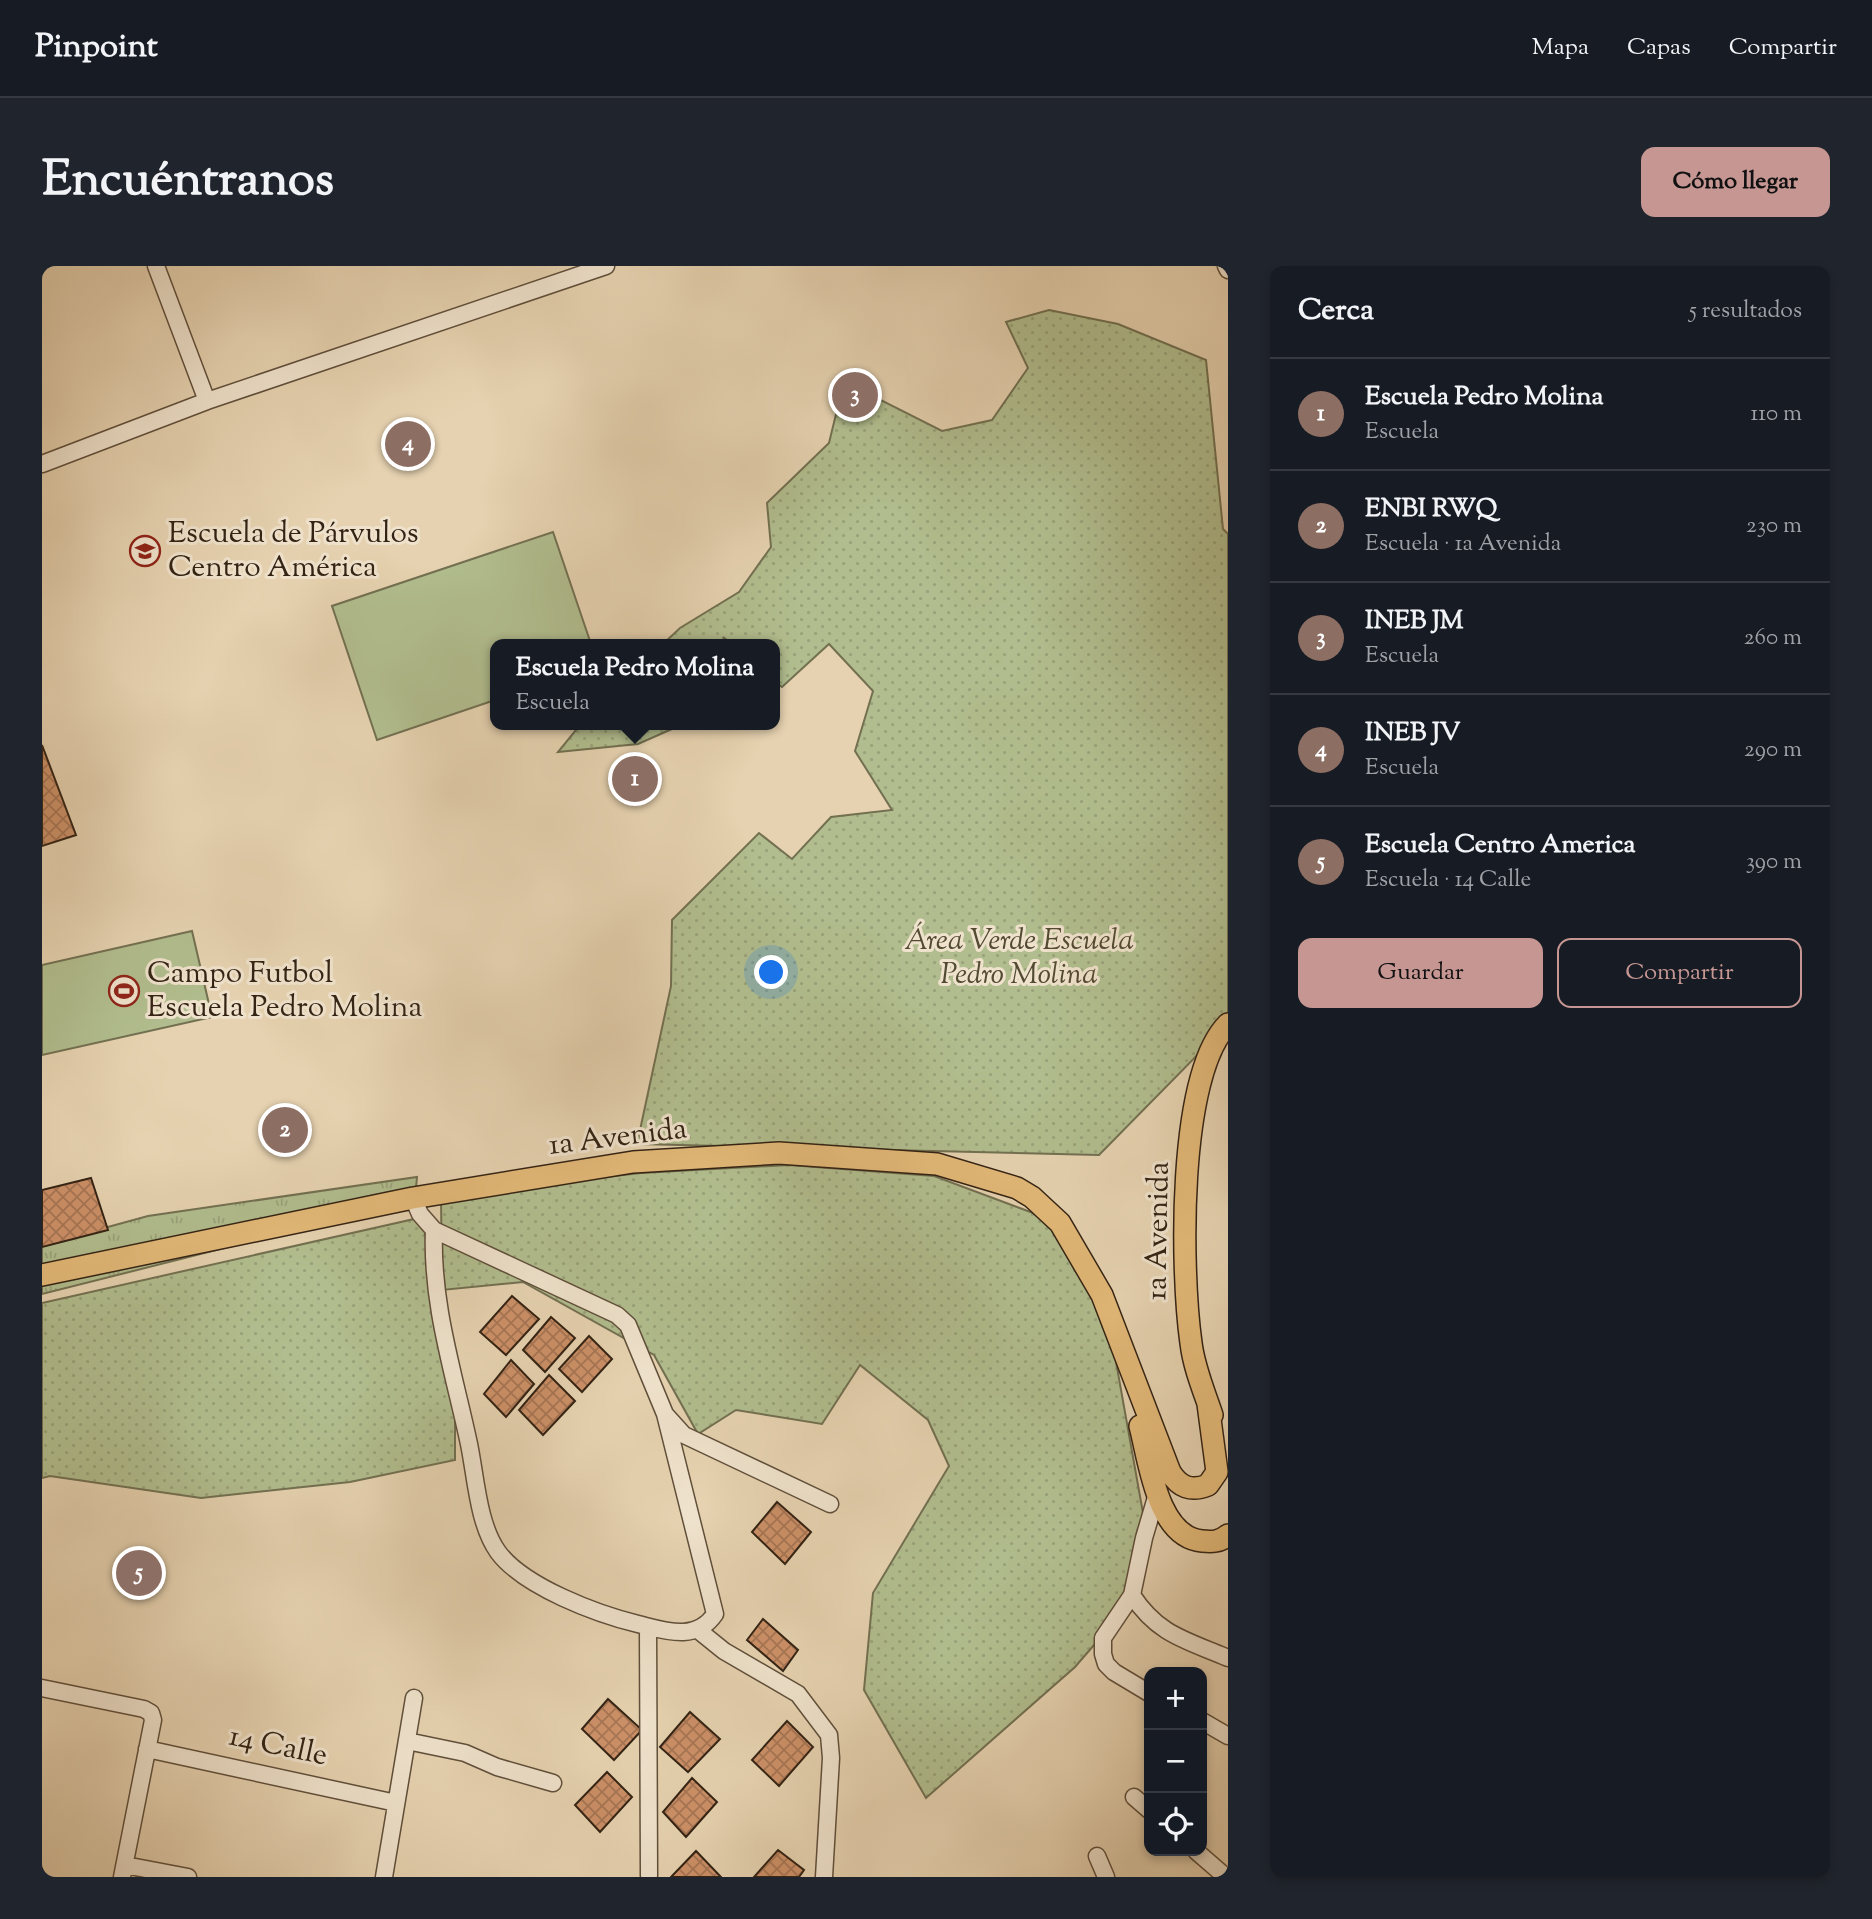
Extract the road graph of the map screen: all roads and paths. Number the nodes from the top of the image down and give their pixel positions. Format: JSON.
{"nodes":[{"id":1,"x":156,"y":266,"type":"edge"},
{"id":2,"x":606,"y":266,"type":"edge"},
{"id":3,"x":207,"y":401,"type":"junction"},
{"id":4,"x":42,"y":464,"type":"edge"},
{"id":5,"x":1228,"y":1024,"type":"edge"},
{"id":6,"x":412,"y":1198,"type":"junction"},
{"id":7,"x":434,"y":1230,"type":"junction"},
{"id":8,"x":42,"y":1275,"type":"edge"},
{"id":9,"x":1120,"y":1342,"type":"junction"},
{"id":10,"x":1208,"y":1404,"type":"junction"},
{"id":11,"x":665,"y":1414,"type":"junction"},
{"id":12,"x":1228,"y":1466,"type":"edge"},
{"id":13,"x":1157,"y":1494,"type":"junction"},
{"id":14,"x":830,"y":1504,"type":"dead end"},
{"id":15,"x":1228,"y":1535,"type":"edge"},
{"id":16,"x":1132,"y":1595,"type":"junction"},
{"id":17,"x":648,"y":1627,"type":"junction"},
{"id":18,"x":698,"y":1630,"type":"junction"},
{"id":19,"x":1228,"y":1658,"type":"edge"},
{"id":20,"x":42,"y":1688,"type":"edge"},
{"id":21,"x":1144,"y":1690,"type":"edge"},
{"id":22,"x":414,"y":1698,"type":"dead end"},
{"id":23,"x":1207,"y":1724,"type":"edge"},
{"id":24,"x":1228,"y":1736,"type":"edge"},
{"id":25,"x":407,"y":1741,"type":"junction"},
{"id":26,"x":148,"y":1749,"type":"junction"},
{"id":27,"x":553,"y":1783,"type":"dead end"},
{"id":28,"x":1134,"y":1797,"type":"dead end"},
{"id":29,"x":396,"y":1803,"type":"junction"},
{"id":30,"x":1144,"y":1806,"type":"edge"},
{"id":31,"x":1097,"y":1856,"type":"dead end"},
{"id":32,"x":1202,"y":1856,"type":"edge"},
{"id":33,"x":124,"y":1871,"type":"edge"},
{"id":34,"x":649,"y":1875,"type":"dead end"},
{"id":35,"x":188,"y":1877,"type":"edge"},
{"id":36,"x":384,"y":1877,"type":"edge"},
{"id":37,"x":824,"y":1877,"type":"edge"},
{"id":38,"x":1105,"y":1877,"type":"edge"},
{"id":39,"x":1226,"y":1877,"type":"edge"}],
"edges":[{"from":1,"to":3,"type":"street"},
{"from":2,"to":3,"type":"street"},
{"from":3,"to":4,"type":"street"},
{"from":5,"to":10,"type":"main road","name":"1a Avenida"},
{"from":6,"to":7,"type":"street"},
{"from":6,"to":8,"type":"main road","name":"1a Avenida"},
{"from":6,"to":9,"type":"main road","name":"1a Avenida"},
{"from":7,"to":11,"type":"street"},
{"from":7,"to":17,"type":"street"},
{"from":9,"to":10,"type":"main road","name":"1a Avenida"},
{"from":9,"to":13,"type":"main road","name":"1a Avenida"},
{"from":10,"to":12,"type":"main road","name":"1a Avenida"},
{"from":11,"to":14,"type":"street"},
{"from":11,"to":18,"type":"street"},
{"from":13,"to":15,"type":"main road","name":"1a Avenida"},
{"from":13,"to":16,"type":"street"},
{"from":16,"to":19,"type":"street"},
{"from":16,"to":21,"type":"street"},
{"from":17,"to":18,"type":"street"},
{"from":17,"to":34,"type":"street"},
{"from":18,"to":37,"type":"street"},
{"from":20,"to":26,"type":"street"},
{"from":22,"to":25,"type":"street"},
{"from":23,"to":24,"type":"street"},
{"from":25,"to":27,"type":"street"},
{"from":25,"to":29,"type":"street"},
{"from":26,"to":29,"type":"street","name":"14 Calle"},
{"from":26,"to":33,"type":"street"},
{"from":28,"to":30,"type":"street"},
{"from":29,"to":36,"type":"street"},
{"from":31,"to":38,"type":"street"},
{"from":32,"to":39,"type":"street"},
{"from":33,"to":35,"type":"street"}]}
